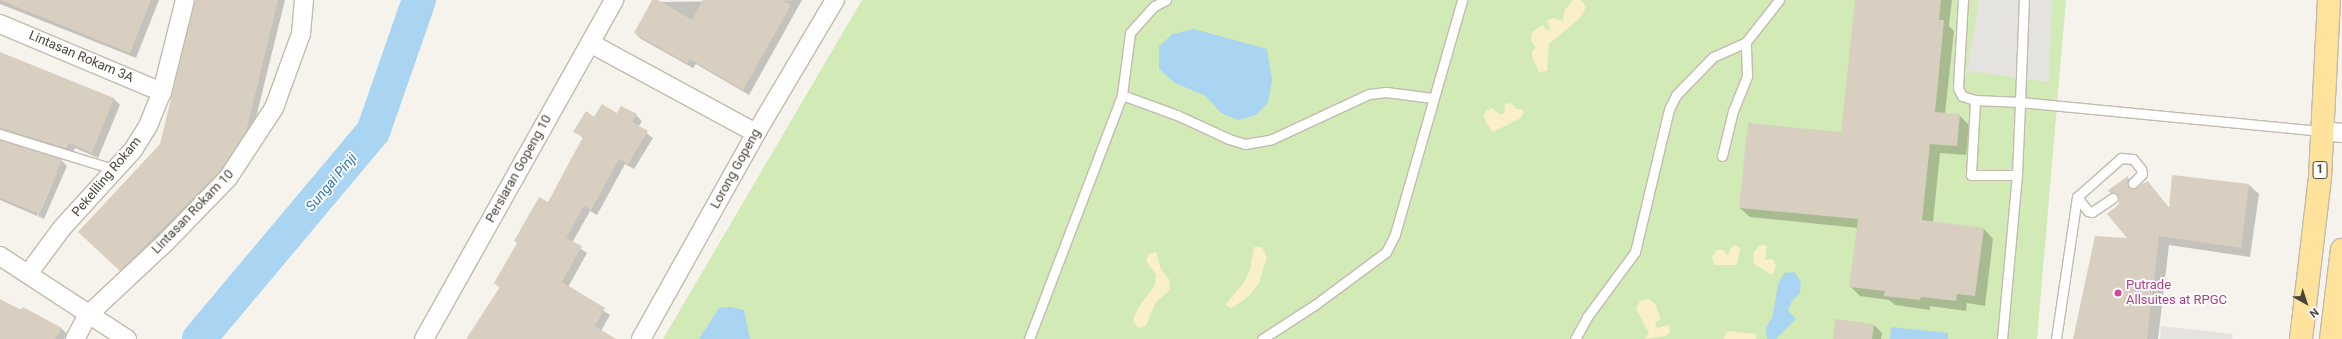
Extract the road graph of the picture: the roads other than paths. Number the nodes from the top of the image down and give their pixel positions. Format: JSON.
{"nodes":[{"id":1,"x":185,"y":0,"type":"edge"},
{"id":2,"x":304,"y":0,"type":"edge"},
{"id":3,"x":614,"y":0,"type":"edge"},
{"id":4,"x":835,"y":0,"type":"edge"},
{"id":5,"x":1166,"y":0,"type":"edge"},
{"id":6,"x":1462,"y":0,"type":"edge"},
{"id":7,"x":1779,"y":0,"type":"edge"},
{"id":8,"x":1963,"y":0,"type":"edge"},
{"id":9,"x":2024,"y":0,"type":"edge"},
{"id":10,"x":2329,"y":0,"type":"edge"},
{"id":11,"x":0,"y":24,"type":"edge"},
{"id":12,"x":1746,"y":42,"type":"junction"},
{"id":13,"x":590,"y":43,"type":"junction"},
{"id":14,"x":162,"y":92,"type":"junction"},
{"id":15,"x":1122,"y":95,"type":"junction"},
{"id":16,"x":1433,"y":98,"type":"junction"},
{"id":17,"x":1975,"y":100,"type":"junction"},
{"id":18,"x":2020,"y":102,"type":"junction"},
{"id":19,"x":2332,"y":132,"type":"edge"},
{"id":20,"x":756,"y":133,"type":"junction"},
{"id":21,"x":0,"y":134,"type":"edge"},
{"id":22,"x":1722,"y":156,"type":"dead end"},
{"id":23,"x":116,"y":170,"type":"junction"},
{"id":24,"x":2017,"y":175,"type":"junction"},
{"id":25,"x":2133,"y":182,"type":"dead end"},
{"id":26,"x":2077,"y":197,"type":"junction"},
{"id":27,"x":2113,"y":198,"type":"dead end"},
{"id":28,"x":2342,"y":250,"type":"edge"},
{"id":29,"x":0,"y":256,"type":"edge"},
{"id":30,"x":28,"y":274,"type":"junction"},
{"id":31,"x":88,"y":315,"type":"junction"},
{"id":32,"x":75,"y":339,"type":"edge"},
{"id":33,"x":128,"y":339,"type":"edge"},
{"id":34,"x":424,"y":339,"type":"edge"},
{"id":35,"x":641,"y":339,"type":"edge"},
{"id":36,"x":1028,"y":339,"type":"edge"},
{"id":37,"x":1262,"y":339,"type":"edge"},
{"id":38,"x":1575,"y":339,"type":"edge"},
{"id":39,"x":2002,"y":339,"type":"edge"},
{"id":40,"x":2056,"y":339,"type":"edge"},
{"id":41,"x":2301,"y":339,"type":"edge"},
{"id":42,"x":2331,"y":339,"type":"edge"}],
"edges":[{"from":1,"to":14,"type":"street","name":"Pekeliling Rokam"},
{"from":2,"to":31,"type":"street","name":"Lintasan Rokam 10"},
{"from":3,"to":13,"type":"street","name":"Persiaran Gopeng 10"},
{"from":4,"to":20,"type":"street","name":"Lorong Gopeng"},
{"from":5,"to":15,"type":"lane"},
{"from":6,"to":16,"type":"lane"},
{"from":7,"to":12,"type":"lane"},
{"from":8,"to":17,"type":"lane"},
{"from":9,"to":18,"type":"lane"},
{"from":10,"to":19,"type":"main road","number":"1"},
{"from":11,"to":14,"type":"street","name":"Lintasan Rokam 3A"},
{"from":12,"to":22,"type":"lane"},
{"from":12,"to":38,"type":"lane"},
{"from":13,"to":20,"type":"street"},
{"from":13,"to":34,"type":"street","name":"Persiaran Gopeng 10"},
{"from":14,"to":23,"type":"street","name":"Pekeliling Rokam"},
{"from":15,"to":16,"type":"lane"},
{"from":15,"to":36,"type":"lane"},
{"from":16,"to":37,"type":"lane"},
{"from":17,"to":18,"type":"lane"},
{"from":17,"to":24,"type":"lane"},
{"from":18,"to":19,"type":"lane"},
{"from":18,"to":24,"type":"lane"},
{"from":19,"to":41,"type":"main road","number":"1"},
{"from":20,"to":35,"type":"street","name":"Lorong Gopeng"},
{"from":21,"to":23,"type":"lane"},
{"from":23,"to":30,"type":"street","name":"Pekeliling Rokam"},
{"from":24,"to":39,"type":"lane"},
{"from":25,"to":26,"type":"lane"},
{"from":26,"to":27,"type":"lane"},
{"from":26,"to":40,"type":"lane"},
{"from":28,"to":42,"type":"main road"},
{"from":29,"to":30,"type":"street"},
{"from":30,"to":31,"type":"street"},
{"from":31,"to":32,"type":"street","name":"Lintasan Rokam 10"},
{"from":31,"to":33,"type":"street"}]}
